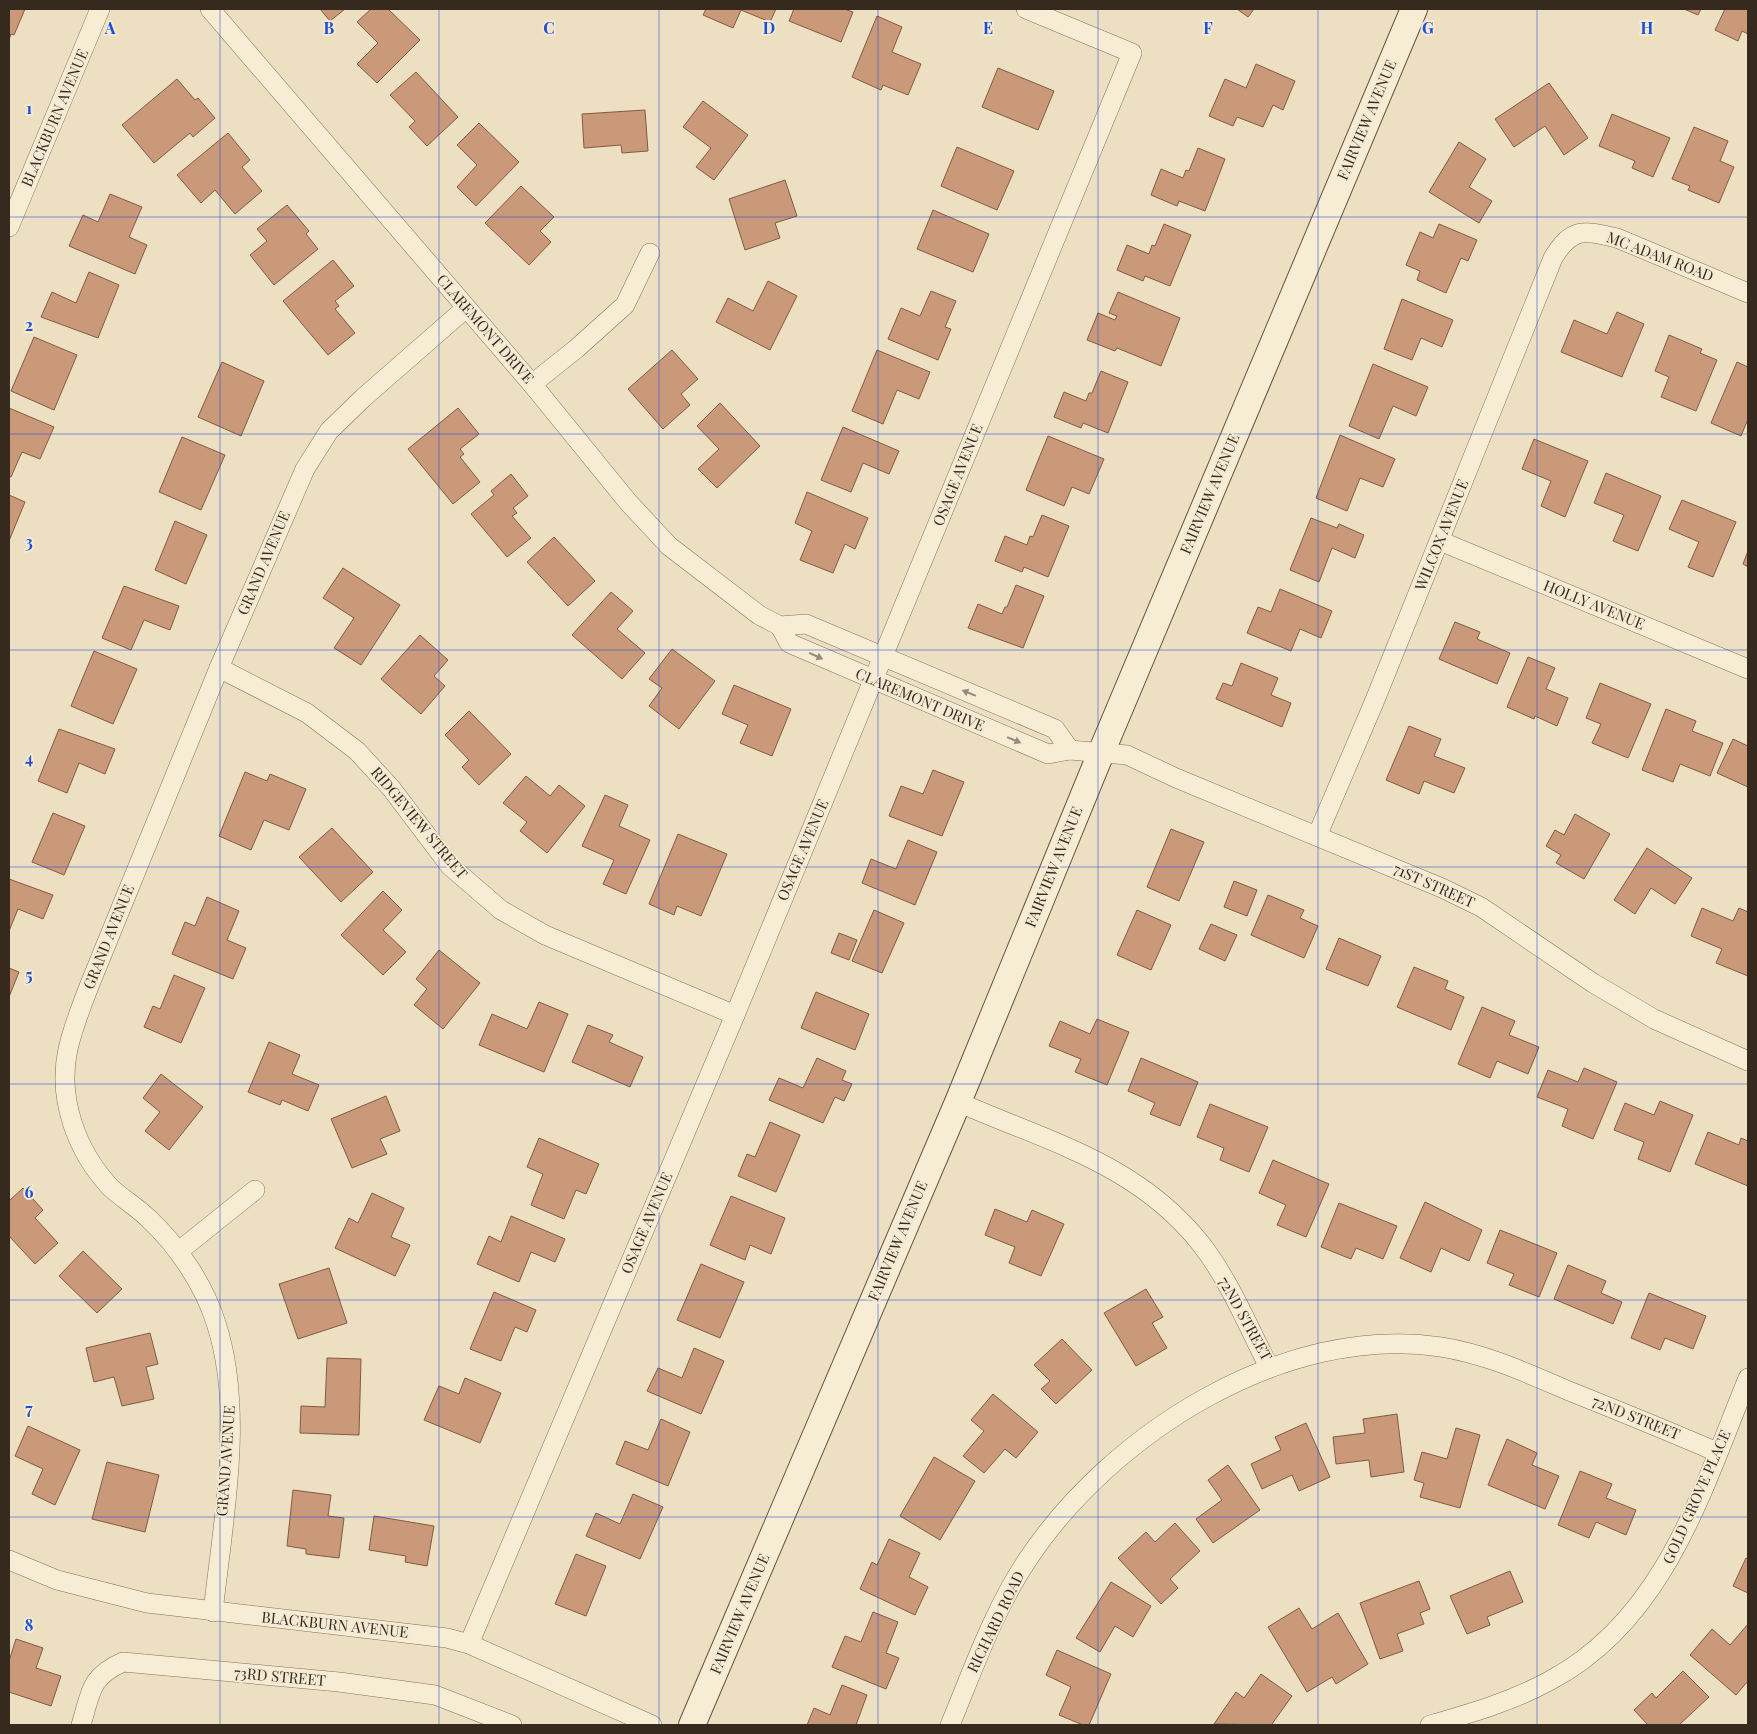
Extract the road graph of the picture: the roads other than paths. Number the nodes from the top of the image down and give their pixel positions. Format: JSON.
{"nodes":[{"id":1,"x":100,"y":9,"type":"edge"},
{"id":2,"x":210,"y":9,"type":"edge"},
{"id":3,"x":1026,"y":9,"type":"edge"},
{"id":4,"x":1414,"y":9,"type":"edge"},
{"id":5,"x":9,"y":227,"type":"edge"},
{"id":6,"x":1570,"y":236,"type":"joint"},
{"id":7,"x":650,"y":253,"type":"dead end"},
{"id":8,"x":1748,"y":293,"type":"edge"},
{"id":9,"x":466,"y":308,"type":"junction"},
{"id":10,"x":532,"y":384,"type":"junction"},
{"id":11,"x":1440,"y":541,"type":"junction"},
{"id":12,"x":780,"y":626,"type":"junction"},
{"id":13,"x":883,"y":658,"type":"junction"},
{"id":14,"x":219,"y":668,"type":"junction"},
{"id":15,"x":1748,"y":669,"type":"edge"},
{"id":16,"x":874,"y":680,"type":"junction"},
{"id":17,"x":1070,"y":750,"type":"junction"},
{"id":18,"x":1101,"y":753,"type":"junction"},
{"id":19,"x":1318,"y":836,"type":"junction"},
{"id":20,"x":735,"y":1015,"type":"junction"},
{"id":21,"x":1748,"y":1061,"type":"edge"},
{"id":22,"x":958,"y":1102,"type":"junction"},
{"id":23,"x":255,"y":1190,"type":"dead end"},
{"id":24,"x":178,"y":1251,"type":"junction"},
{"id":25,"x":1269,"y":1367,"type":"junction"},
{"id":26,"x":1748,"y":1378,"type":"edge"},
{"id":27,"x":1718,"y":1452,"type":"junction"},
{"id":28,"x":9,"y":1560,"type":"edge"},
{"id":29,"x":213,"y":1612,"type":"junction"},
{"id":30,"x":469,"y":1644,"type":"junction"},
{"id":31,"x":1485,"y":1718,"type":"edge"},
{"id":32,"x":81,"y":1725,"type":"edge"},
{"id":33,"x":512,"y":1725,"type":"edge"},
{"id":34,"x":652,"y":1725,"type":"edge"},
{"id":35,"x":692,"y":1725,"type":"edge"},
{"id":36,"x":950,"y":1725,"type":"edge"},
{"id":37,"x":1430,"y":1725,"type":"edge"}],
"edges":[{"from":1,"to":5,"type":"street","name":"BLACKBURN AVENUE"},
{"from":2,"to":9,"type":"street","name":"CLAREMONT DRIVE"},
{"from":3,"to":13,"type":"street","name":"OSAGE AVENUE"},
{"from":4,"to":18,"type":"street","name":"FAIRVIEW AVENUE"},
{"from":6,"to":8,"type":"street","name":"MC ADAM ROAD"},
{"from":6,"to":11,"type":"street","name":"WILCOX AVENUE"},
{"from":7,"to":10,"type":"street"},
{"from":9,"to":10,"type":"street","name":"CLAREMONT DRIVE"},
{"from":9,"to":14,"type":"street","name":"GRAND AVENUE"},
{"from":10,"to":12,"type":"street","name":"CLAREMONT DRIVE"},
{"from":11,"to":15,"type":"street","name":"HOLLY AVENUE"},
{"from":11,"to":19,"type":"street","name":"WILCOX AVENUE"},
{"from":12,"to":13,"type":"street","name":"CLAREMONT DRIVE"},
{"from":12,"to":16,"type":"street","name":"CLAREMONT DRIVE","one_way":true},
{"from":13,"to":16,"type":"street","name":"OSAGE AVENUE"},
{"from":17,"to":13,"type":"street","name":"CLAREMONT DRIVE","one_way":true},
{"from":14,"to":20,"type":"street","name":"RIDGEVIEW STREET"},
{"from":14,"to":24,"type":"street","name":"GRAND AVENUE"},
{"from":16,"to":17,"type":"street","name":"CLAREMONT DRIVE","one_way":true},
{"from":16,"to":20,"type":"street","name":"OSAGE AVENUE"},
{"from":17,"to":18,"type":"street","name":"CLAREMONT DRIVE"},
{"from":18,"to":19,"type":"street","name":"71ST STREET"},
{"from":18,"to":22,"type":"street","name":"FAIRVIEW AVENUE"},
{"from":19,"to":21,"type":"street","name":"71ST STREET"},
{"from":20,"to":30,"type":"street","name":"OSAGE AVENUE"},
{"from":22,"to":25,"type":"street","name":"72ND STREET"},
{"from":22,"to":35,"type":"street","name":"FAIRVIEW AVENUE"},
{"from":23,"to":24,"type":"street"},
{"from":24,"to":29,"type":"street","name":"GRAND AVENUE"},
{"from":25,"to":27,"type":"street","name":"72ND STREET"},
{"from":25,"to":36,"type":"street","name":"RICHARD ROAD"},
{"from":26,"to":27,"type":"street","name":"GOLD GROVE PLACE"},
{"from":27,"to":31,"type":"street","name":"GOLD GROVE PLACE"},
{"from":28,"to":29,"type":"street","name":"BLACKBURN AVENUE"},
{"from":29,"to":30,"type":"street","name":"BLACKBURN AVENUE"},
{"from":30,"to":34,"type":"street","name":"BLACKBURN AVENUE"},
{"from":31,"to":37,"type":"street","name":"GOLD GROVE PLACE"},
{"from":32,"to":33,"type":"street","name":"73RD STREET"}]}
